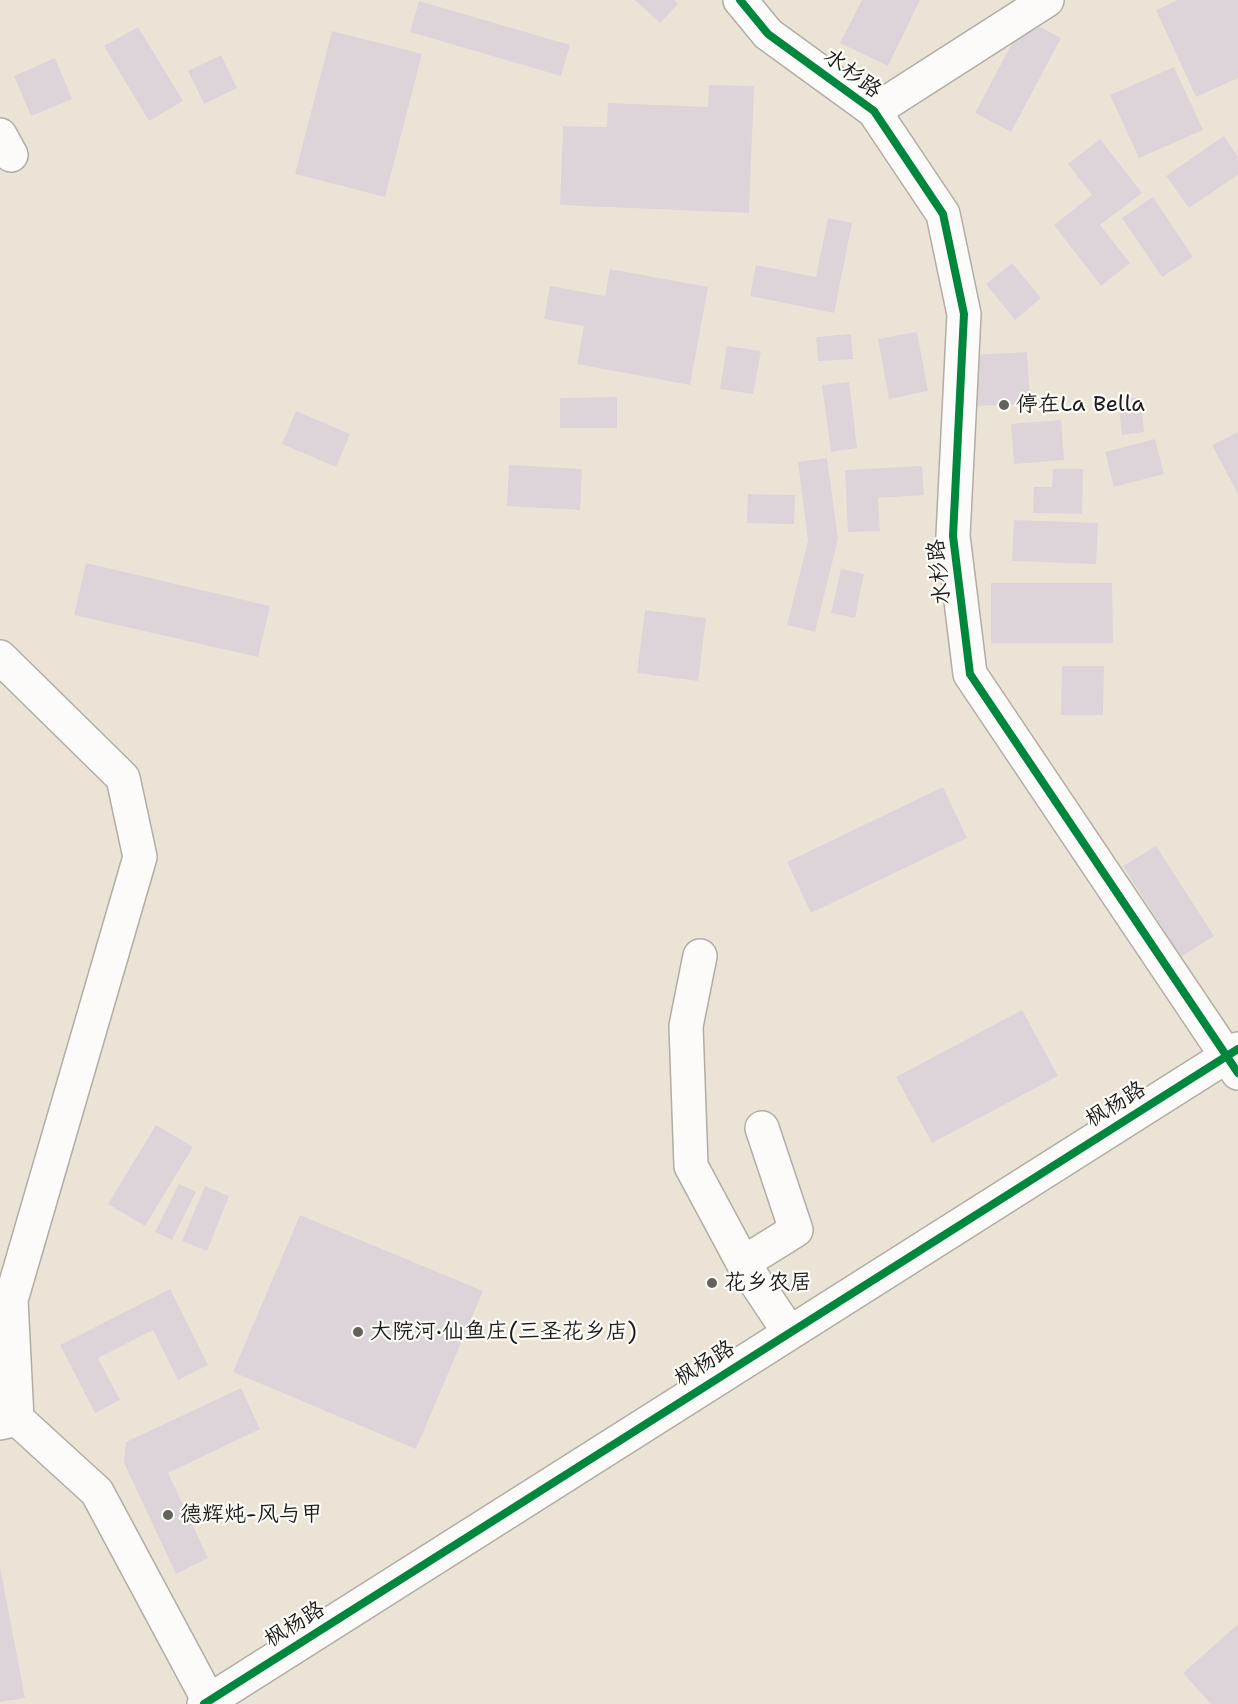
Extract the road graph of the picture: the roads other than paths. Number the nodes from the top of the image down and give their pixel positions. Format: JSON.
{"nodes":[{"id":1,"x":740,"y":0,"type":"edge"},
{"id":2,"x":1047,"y":0,"type":"edge"},
{"id":3,"x":874,"y":111,"type":"junction"},
{"id":4,"x":0,"y":657,"type":"edge"},
{"id":5,"x":700,"y":956,"type":"dead end"},
{"id":6,"x":1234,"y":1060,"type":"edge"},
{"id":7,"x":762,"y":1128,"type":"dead end"},
{"id":8,"x":743,"y":1263,"type":"junction"},
{"id":9,"x":789,"y":1332,"type":"junction"},
{"id":10,"x":9,"y":1421,"type":"edge"},
{"id":11,"x":207,"y":1702,"type":"edge"}],
"edges":[{"from":1,"to":3,"type":"street","name":"水杉路"},
{"from":2,"to":3,"type":"street"},
{"from":3,"to":6,"type":"street","name":"水杉路"},
{"from":4,"to":10,"type":"street"},
{"from":5,"to":8,"type":"street"},
{"from":6,"to":9,"type":"street","name":"枫杨路"},
{"from":7,"to":8,"type":"street"},
{"from":8,"to":9,"type":"street"},
{"from":9,"to":11,"type":"street","name":"枫杨路"},
{"from":10,"to":11,"type":"street"}]}
